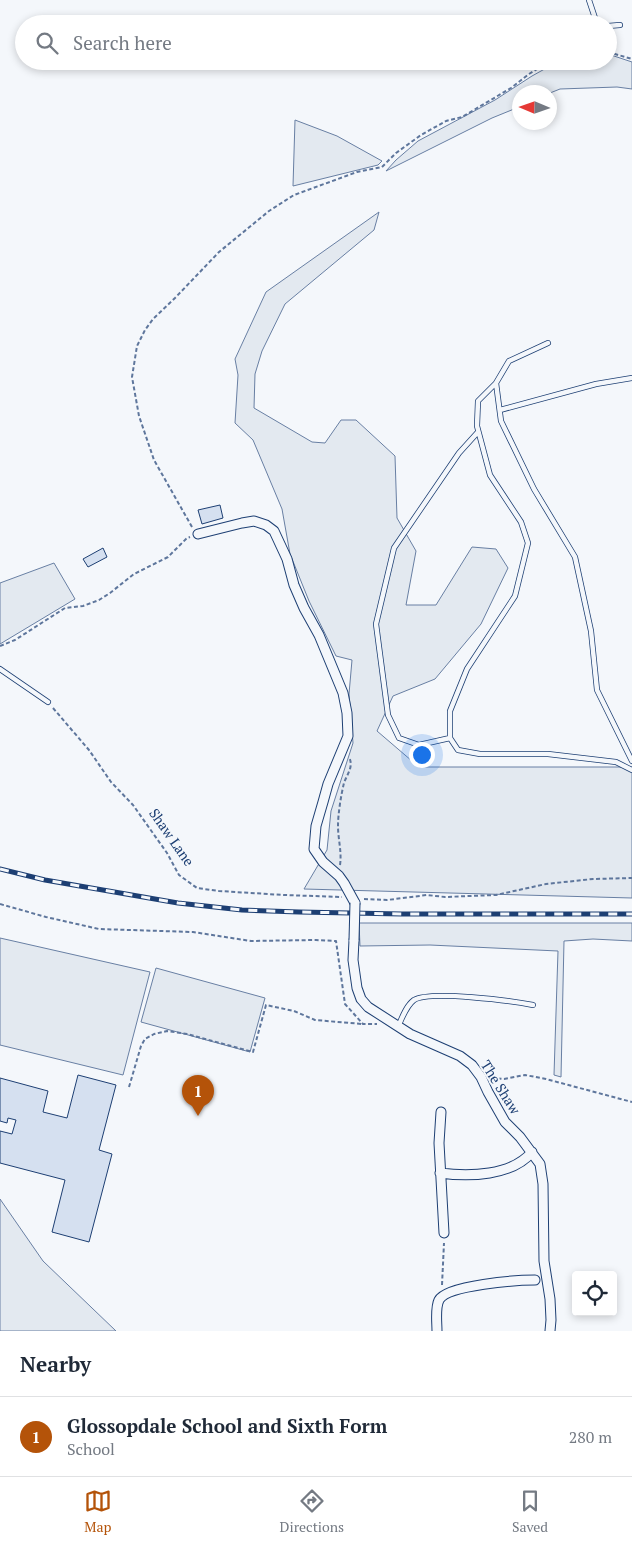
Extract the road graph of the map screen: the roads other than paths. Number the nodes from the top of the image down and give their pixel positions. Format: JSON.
{"nodes":[{"id":1,"x":589,"y":0,"type":"edge"},
{"id":2,"x":594,"y":15,"type":"edge"},
{"id":3,"x":617,"y":25,"type":"edge"},
{"id":4,"x":620,"y":25,"type":"dead end"},
{"id":5,"x":548,"y":344,"type":"dead end"},
{"id":6,"x":632,"y":378,"type":"edge"},
{"id":7,"x":496,"y":383,"type":"junction"},
{"id":8,"x":500,"y":410,"type":"junction"},
{"id":9,"x":478,"y":432,"type":"junction"},
{"id":10,"x":198,"y":534,"type":"road end"},
{"id":11,"x":0,"y":669,"type":"edge"},
{"id":12,"x":48,"y":702,"type":"road end"},
{"id":13,"x":450,"y":738,"type":"junction"},
{"id":14,"x":632,"y":761,"type":"edge"},
{"id":15,"x":632,"y":770,"type":"edge"},
{"id":16,"x":533,"y":1005,"type":"dead end"},
{"id":17,"x":395,"y":1025,"type":"junction"},
{"id":18,"x":441,"y":1112,"type":"dead end"},
{"id":19,"x":532,"y":1152,"type":"junction"},
{"id":20,"x":440,"y":1173,"type":"junction"},
{"id":21,"x":444,"y":1232,"type":"road end"},
{"id":22,"x":535,"y":1280,"type":"dead end"},
{"id":23,"x":437,"y":1331,"type":"edge"},
{"id":24,"x":550,"y":1331,"type":"edge"}],
"edges":[{"from":1,"to":2,"type":"lane"},
{"from":3,"to":4,"type":"lane"},
{"from":5,"to":7,"type":"lane"},
{"from":6,"to":8,"type":"lane"},
{"from":7,"to":8,"type":"lane"},
{"from":7,"to":9,"type":"lane"},
{"from":8,"to":14,"type":"lane"},
{"from":9,"to":13,"type":"lane"},
{"from":9,"to":13,"type":"lane"},
{"from":10,"to":17,"type":"street","name":"The Shaw","bridge":true},
{"from":11,"to":12,"type":"lane"},
{"from":13,"to":15,"type":"lane"},
{"from":16,"to":17,"type":"lane"},
{"from":17,"to":19,"type":"street","name":"The Shaw"},
{"from":18,"to":20,"type":"street"},
{"from":19,"to":20,"type":"street"},
{"from":19,"to":24,"type":"street","name":"The Shaw"},
{"from":20,"to":21,"type":"street"},
{"from":22,"to":23,"type":"street"}]}
